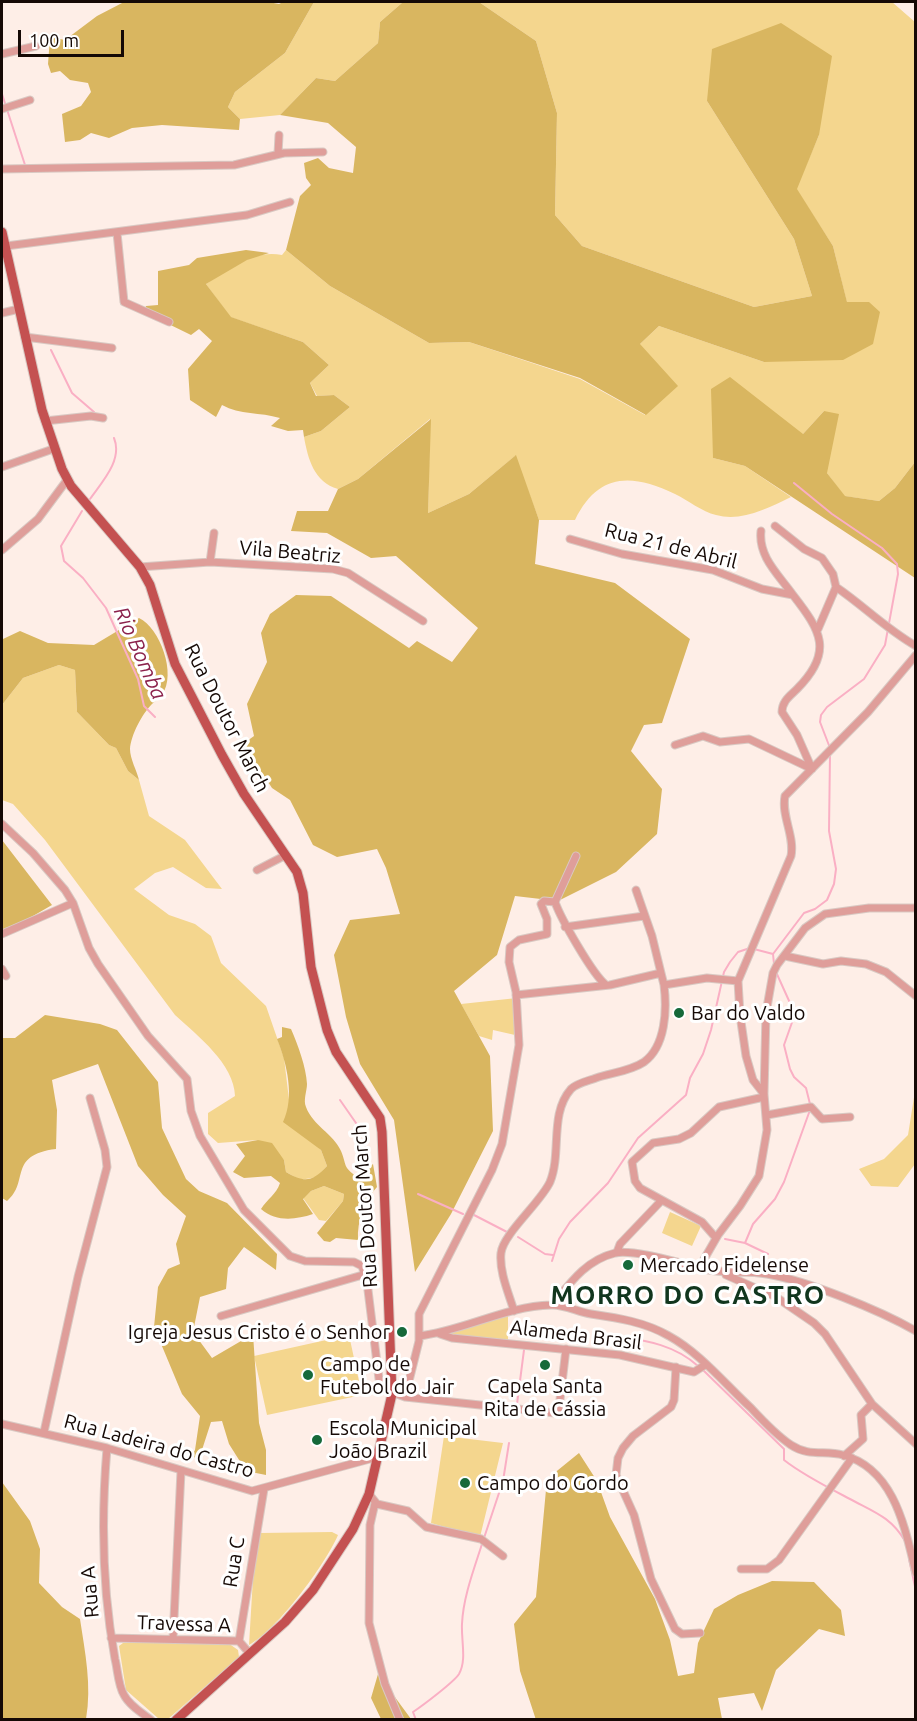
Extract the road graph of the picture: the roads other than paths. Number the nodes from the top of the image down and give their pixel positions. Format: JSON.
{"nodes":[{"id":1,"x":36,"y":46,"type":"dead end"},
{"id":2,"x":2,"y":54,"type":"edge"},
{"id":3,"x":30,"y":100,"type":"dead end"},
{"id":4,"x":5,"y":108,"type":"edge"},
{"id":5,"x":279,"y":135,"type":"dead end"},
{"id":6,"x":323,"y":152,"type":"dead end"},
{"id":7,"x":279,"y":154,"type":"junction"},
{"id":8,"x":2,"y":170,"type":"edge"},
{"id":9,"x":290,"y":202,"type":"dead end"},
{"id":10,"x":2,"y":232,"type":"edge"},
{"id":11,"x":117,"y":234,"type":"junction"},
{"id":12,"x":6,"y":246,"type":"junction"},
{"id":13,"x":19,"y":309,"type":"junction"},
{"id":14,"x":2,"y":313,"type":"edge"},
{"id":15,"x":169,"y":322,"type":"dead end"},
{"id":16,"x":25,"y":337,"type":"junction"},
{"id":17,"x":112,"y":345,"type":"dead end"},
{"id":18,"x":103,"y":418,"type":"dead end"},
{"id":19,"x":45,"y":421,"type":"junction"},
{"id":20,"x":53,"y":449,"type":"junction"},
{"id":21,"x":2,"y":467,"type":"edge"},
{"id":22,"x":67,"y":480,"type":"junction"},
{"id":23,"x":775,"y":526,"type":"dead end"},
{"id":24,"x":761,"y":531,"type":"dead end"},
{"id":25,"x":214,"y":533,"type":"dead end"},
{"id":26,"x":570,"y":539,"type":"dead end"},
{"id":27,"x":2,"y":550,"type":"edge"},
{"id":28,"x":210,"y":562,"type":"junction"},
{"id":29,"x":140,"y":567,"type":"junction"},
{"id":30,"x":836,"y":587,"type":"junction"},
{"id":31,"x":793,"y":595,"type":"junction"},
{"id":32,"x":423,"y":621,"type":"dead end"},
{"id":33,"x":818,"y":629,"type":"junction"},
{"id":34,"x":915,"y":646,"type":"edge"},
{"id":35,"x":915,"y":655,"type":"edge"},
{"id":36,"x":675,"y":745,"type":"dead end"},
{"id":37,"x":811,"y":769,"type":"junction"},
{"id":38,"x":2,"y":824,"type":"edge"},
{"id":39,"x":286,"y":855,"type":"junction"},
{"id":40,"x":576,"y":856,"type":"dead end"},
{"id":41,"x":257,"y":870,"type":"dead end"},
{"id":42,"x":636,"y":890,"type":"dead end"},
{"id":43,"x":555,"y":902,"type":"junction"},
{"id":44,"x":73,"y":903,"type":"junction"},
{"id":45,"x":915,"y":908,"type":"edge"},
{"id":46,"x":645,"y":916,"type":"junction"},
{"id":47,"x":565,"y":927,"type":"junction"},
{"id":48,"x":2,"y":934,"type":"edge"},
{"id":49,"x":785,"y":956,"type":"junction"},
{"id":50,"x":661,"y":974,"type":"junction"},
{"id":51,"x":738,"y":981,"type":"junction"},
{"id":52,"x":606,"y":985,"type":"junction"},
{"id":53,"x":664,"y":985,"type":"junction"},
{"id":54,"x":516,"y":995,"type":"junction"},
{"id":55,"x":915,"y":996,"type":"edge"},
{"id":56,"x":764,"y":1096,"type":"junction"},
{"id":57,"x":90,"y":1098,"type":"dead end"},
{"id":58,"x":767,"y":1115,"type":"junction"},
{"id":59,"x":850,"y":1117,"type":"dead end"},
{"id":60,"x":661,"y":1201,"type":"junction"},
{"id":61,"x":716,"y":1238,"type":"junction"},
{"id":62,"x":617,"y":1252,"type":"junction"},
{"id":63,"x":699,"y":1268,"type":"junction"},
{"id":64,"x":721,"y":1273,"type":"junction"},
{"id":65,"x":366,"y":1274,"type":"junction"},
{"id":66,"x":553,"y":1304,"type":"junction"},
{"id":67,"x":514,"y":1311,"type":"junction"},
{"id":68,"x":221,"y":1316,"type":"dead end"},
{"id":69,"x":915,"y":1331,"type":"edge"},
{"id":70,"x":449,"y":1334,"type":"junction"},
{"id":71,"x":419,"y":1336,"type":"junction"},
{"id":72,"x":566,"y":1349,"type":"junction"},
{"id":73,"x":705,"y":1365,"type":"junction"},
{"id":74,"x":676,"y":1367,"type":"junction"},
{"id":75,"x":392,"y":1394,"type":"junction"},
{"id":76,"x":405,"y":1397,"type":"junction"},
{"id":77,"x":872,"y":1404,"type":"junction"},
{"id":78,"x":2,"y":1424,"type":"edge"},
{"id":79,"x":44,"y":1432,"type":"junction"},
{"id":80,"x":915,"y":1444,"type":"edge"},
{"id":81,"x":107,"y":1448,"type":"junction"},
{"id":82,"x":377,"y":1457,"type":"junction"},
{"id":83,"x":848,"y":1457,"type":"junction"},
{"id":84,"x":181,"y":1471,"type":"junction"},
{"id":85,"x":264,"y":1489,"type":"junction"},
{"id":86,"x":369,"y":1494,"type":"junction"},
{"id":87,"x":375,"y":1503,"type":"junction"},
{"id":88,"x":503,"y":1556,"type":"dead end"},
{"id":89,"x":741,"y":1569,"type":"dead end"},
{"id":90,"x":915,"y":1573,"type":"edge"},
{"id":91,"x":700,"y":1633,"type":"dead end"},
{"id":92,"x":111,"y":1638,"type":"junction"},
{"id":93,"x":172,"y":1639,"type":"junction"},
{"id":94,"x":239,"y":1641,"type":"junction"},
{"id":95,"x":250,"y":1654,"type":"junction"},
{"id":96,"x":151,"y":1719,"type":"edge"},
{"id":97,"x":176,"y":1719,"type":"edge"},
{"id":98,"x":400,"y":1719,"type":"edge"}],
"edges":[{"from":1,"to":2,"type":"street"},
{"from":3,"to":4,"type":"street"},
{"from":5,"to":7,"type":"street"},
{"from":6,"to":7,"type":"street"},
{"from":7,"to":8,"type":"street"},
{"from":9,"to":11,"type":"street"},
{"from":10,"to":12,"type":"main road","name":"Rua Doutor March"},
{"from":11,"to":12,"type":"street"},
{"from":11,"to":15,"type":"street"},
{"from":12,"to":13,"type":"main road","name":"Rua Doutor March"},
{"from":13,"to":14,"type":"street"},
{"from":13,"to":16,"type":"main road","name":"Rua Doutor March"},
{"from":16,"to":17,"type":"street"},
{"from":16,"to":19,"type":"main road","name":"Rua Doutor March"},
{"from":18,"to":19,"type":"street"},
{"from":19,"to":20,"type":"main road","name":"Rua Doutor March"},
{"from":20,"to":21,"type":"street"},
{"from":20,"to":22,"type":"main road","name":"Rua Doutor March"},
{"from":22,"to":27,"type":"street"},
{"from":22,"to":29,"type":"main road","name":"Rua Doutor March"},
{"from":23,"to":30,"type":"street"},
{"from":24,"to":31,"type":"street"},
{"from":25,"to":28,"type":"street"},
{"from":26,"to":31,"type":"street","name":"Rua 21 de Abril"},
{"from":28,"to":29,"type":"street","name":"Vila Beatriz"},
{"from":28,"to":32,"type":"street","name":"Vila Beatriz"},
{"from":29,"to":39,"type":"main road","name":"Rua Doutor March"},
{"from":30,"to":33,"type":"street"},
{"from":30,"to":34,"type":"street"},
{"from":31,"to":33,"type":"street"},
{"from":33,"to":37,"type":"street"},
{"from":35,"to":37,"type":"street"},
{"from":36,"to":37,"type":"street"},
{"from":37,"to":51,"type":"street"},
{"from":38,"to":44,"type":"street"},
{"from":39,"to":41,"type":"street"},
{"from":39,"to":75,"type":"main road","name":"Rua Doutor March"},
{"from":40,"to":43,"type":"street"},
{"from":42,"to":46,"type":"street"},
{"from":43,"to":47,"type":"street"},
{"from":43,"to":54,"type":"street"},
{"from":44,"to":48,"type":"street"},
{"from":44,"to":65,"type":"street"},
{"from":45,"to":49,"type":"street"},
{"from":46,"to":47,"type":"street"},
{"from":46,"to":50,"type":"street"},
{"from":47,"to":52,"type":"street"},
{"from":49,"to":55,"type":"street"},
{"from":49,"to":56,"type":"street"},
{"from":50,"to":52,"type":"street"},
{"from":50,"to":53,"type":"street"},
{"from":51,"to":53,"type":"street"},
{"from":51,"to":56,"type":"street"},
{"from":52,"to":54,"type":"street"},
{"from":53,"to":67,"type":"street"},
{"from":54,"to":71,"type":"street"},
{"from":56,"to":58,"type":"street"},
{"from":56,"to":60,"type":"street"},
{"from":57,"to":79,"type":"street"},
{"from":58,"to":59,"type":"street"},
{"from":58,"to":61,"type":"street"},
{"from":60,"to":61,"type":"street"},
{"from":60,"to":62,"type":"street"},
{"from":61,"to":63,"type":"street"},
{"from":62,"to":63,"type":"street"},
{"from":62,"to":66,"type":"street"},
{"from":63,"to":64,"type":"street"},
{"from":64,"to":69,"type":"street"},
{"from":64,"to":77,"type":"street"},
{"from":65,"to":68,"type":"street"},
{"from":65,"to":75,"type":"street"},
{"from":66,"to":67,"type":"street","name":"Alameda Brasil"},
{"from":66,"to":73,"type":"street","name":"Alameda Brasil"},
{"from":67,"to":70,"type":"street","name":"Alameda Brasil"},
{"from":70,"to":71,"type":"street","name":"Alameda Brasil"},
{"from":70,"to":72,"type":"street","name":"Alameda Brasil"},
{"from":71,"to":76,"type":"street"},
{"from":72,"to":74,"type":"street","name":"Alameda Brasil"},
{"from":72,"to":76,"type":"street"},
{"from":73,"to":74,"type":"street","name":"Alameda Brasil"},
{"from":73,"to":83,"type":"street","name":"Alameda Brasil"},
{"from":74,"to":91,"type":"street"},
{"from":75,"to":76,"type":"street"},
{"from":75,"to":82,"type":"main road","name":"Rua Doutor March"},
{"from":77,"to":80,"type":"street"},
{"from":77,"to":83,"type":"street"},
{"from":78,"to":79,"type":"street","name":"Rua Ladeira do Castro"},
{"from":79,"to":81,"type":"street","name":"Rua Ladeira do Castro"},
{"from":81,"to":84,"type":"street","name":"Rua Ladeira do Castro"},
{"from":81,"to":92,"type":"street","name":"Rua A"},
{"from":82,"to":85,"type":"street","name":"Rua Ladeira do Castro"},
{"from":82,"to":86,"type":"main road","name":"Rua Doutor March"},
{"from":83,"to":89,"type":"street"},
{"from":83,"to":90,"type":"street"},
{"from":84,"to":85,"type":"street","name":"Rua Ladeira do Castro"},
{"from":84,"to":93,"type":"street"},
{"from":85,"to":94,"type":"street","name":"Rua C"},
{"from":86,"to":87,"type":"street"},
{"from":86,"to":95,"type":"main road","name":"Rua Doutor March"},
{"from":87,"to":88,"type":"street"},
{"from":87,"to":98,"type":"street"},
{"from":92,"to":93,"type":"street","name":"Travessa A"},
{"from":92,"to":96,"type":"street","name":"Rua A"},
{"from":93,"to":94,"type":"street","name":"Travessa A"},
{"from":94,"to":95,"type":"street","name":"Travessa A"},
{"from":95,"to":97,"type":"main road","name":"Rua Doutor March"}]}
